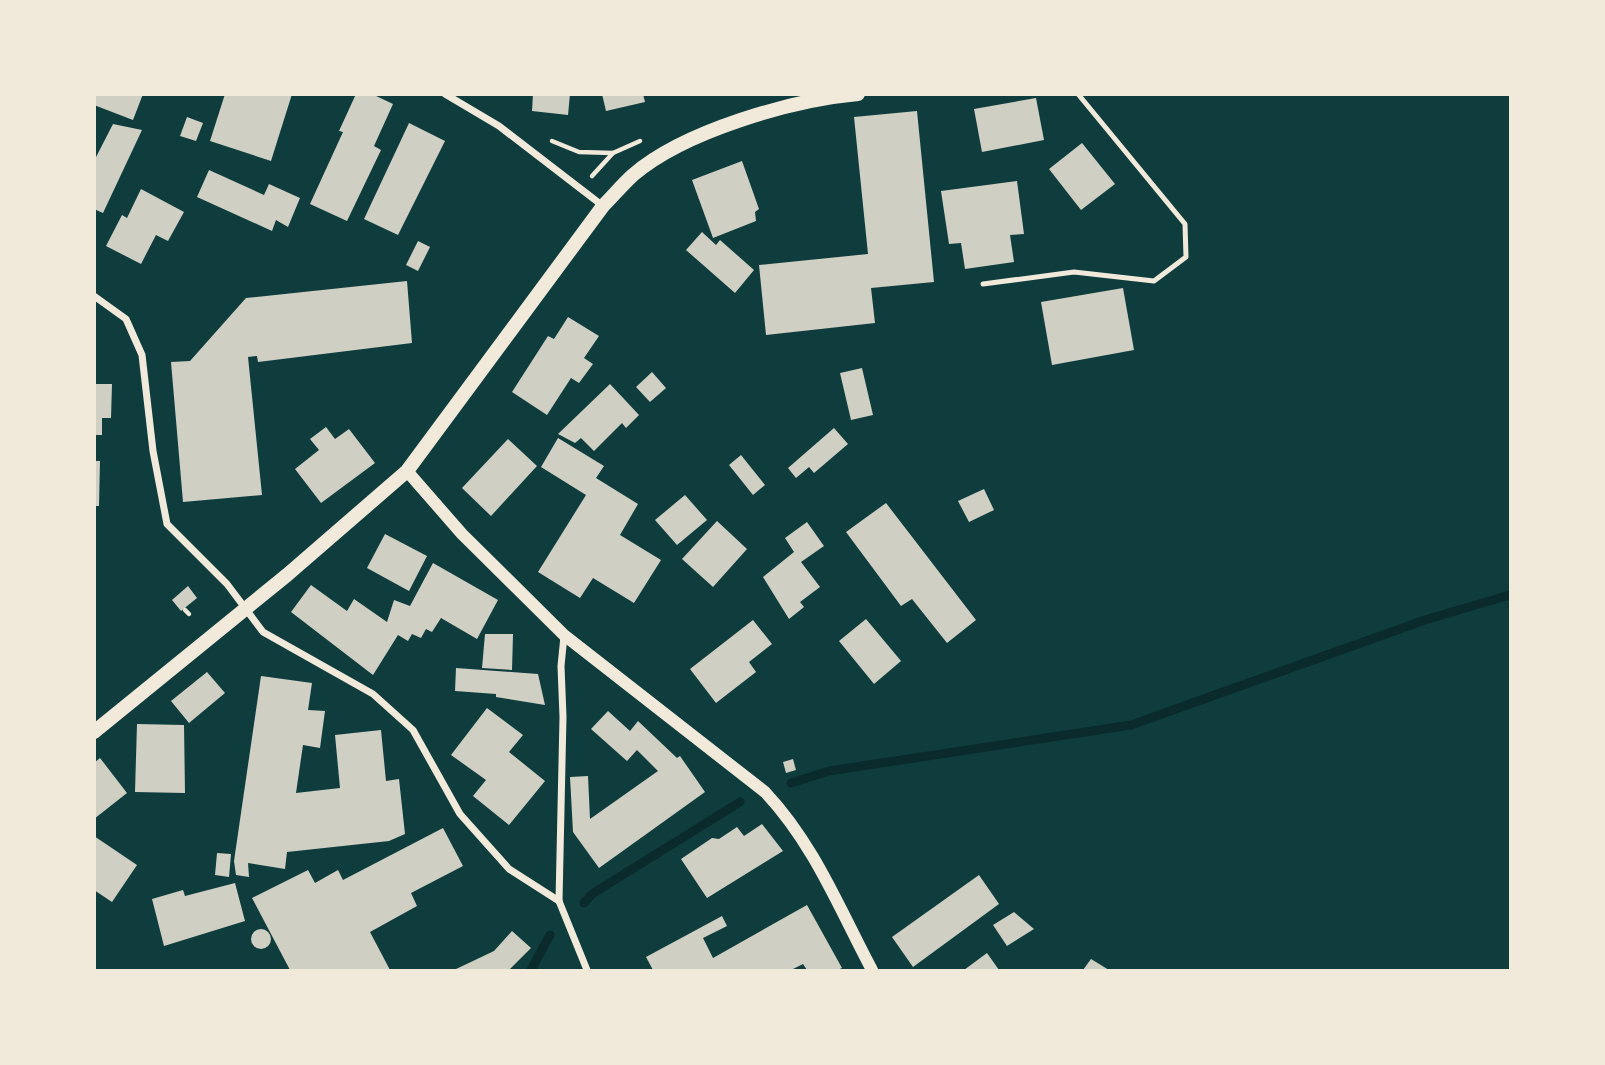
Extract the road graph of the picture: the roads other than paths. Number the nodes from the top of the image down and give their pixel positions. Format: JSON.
{"nodes":[{"id":1,"x":445,"y":94,"type":"edge"},
{"id":2,"x":858,"y":94,"type":"edge"},
{"id":3,"x":1078,"y":94,"type":"edge"},
{"id":4,"x":603,"y":206,"type":"junction"},
{"id":5,"x":983,"y":284,"type":"dead end"},
{"id":6,"x":94,"y":296,"type":"edge"},
{"id":7,"x":407,"y":471,"type":"junction"},
{"id":8,"x":244,"y":609,"type":"junction"},
{"id":9,"x":564,"y":635,"type":"junction"},
{"id":10,"x":94,"y":733,"type":"edge"},
{"id":11,"x":559,"y":901,"type":"junction"},
{"id":12,"x":587,"y":971,"type":"edge"},
{"id":13,"x":872,"y":971,"type":"edge"}],
"edges":[{"from":1,"to":4,"type":"street"},
{"from":2,"to":4,"type":"main road"},
{"from":3,"to":5,"type":"lane"},
{"from":4,"to":7,"type":"main road"},
{"from":6,"to":8,"type":"street"},
{"from":7,"to":8,"type":"main road"},
{"from":7,"to":9,"type":"street"},
{"from":8,"to":10,"type":"main road"},
{"from":8,"to":11,"type":"street"},
{"from":9,"to":11,"type":"street"},
{"from":9,"to":13,"type":"street"},
{"from":11,"to":12,"type":"street"}]}
